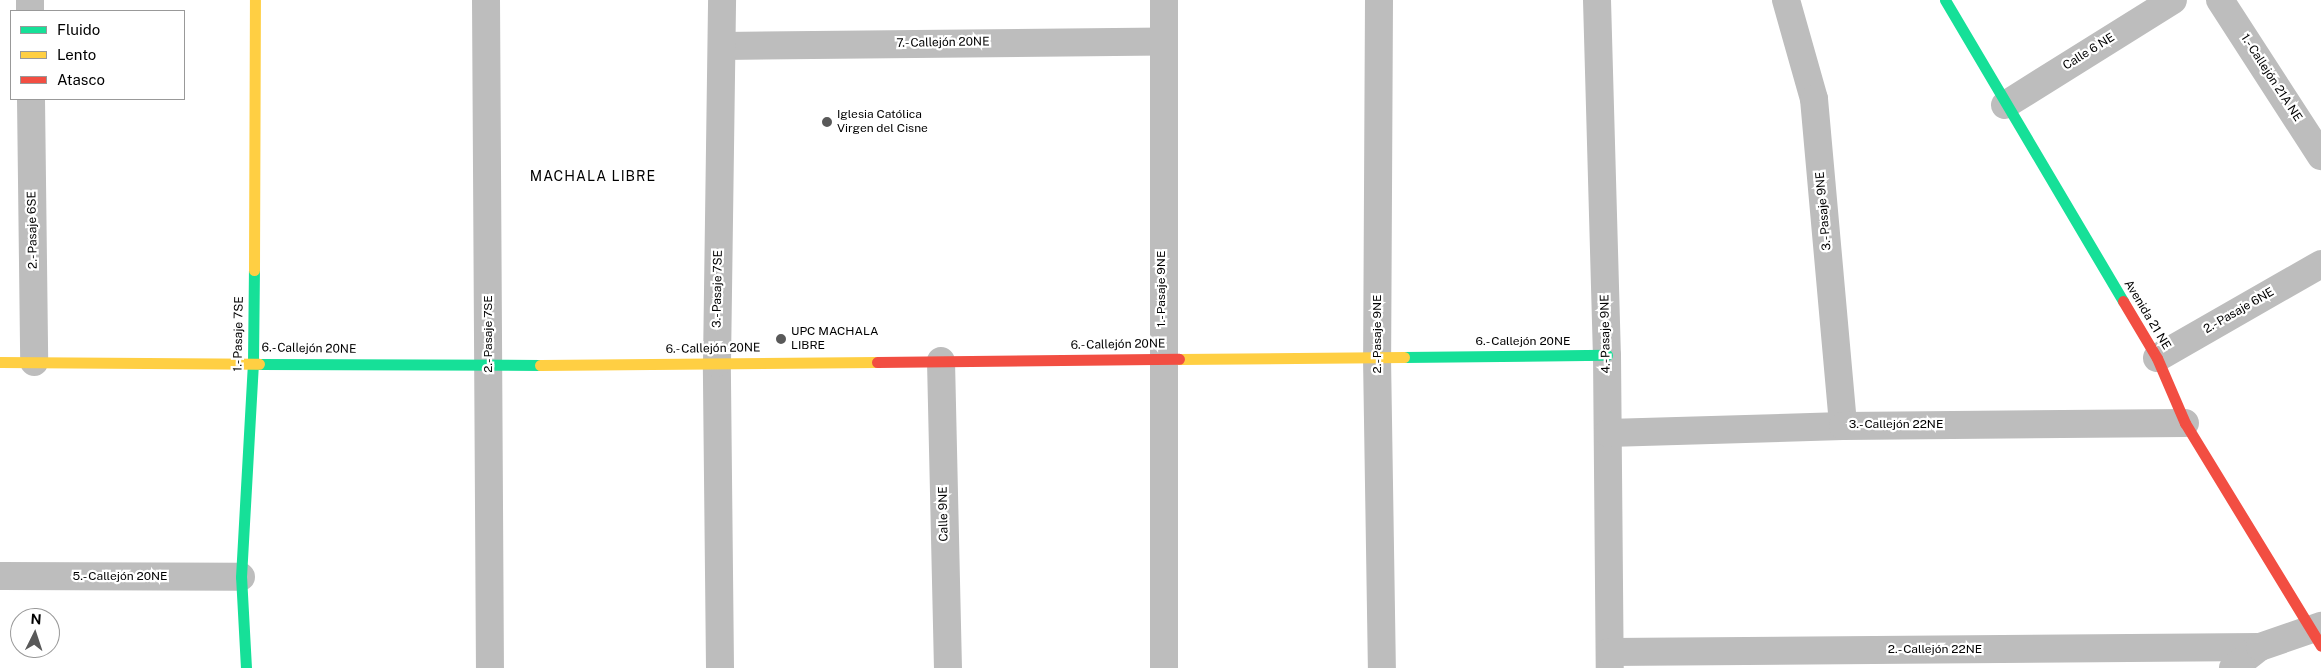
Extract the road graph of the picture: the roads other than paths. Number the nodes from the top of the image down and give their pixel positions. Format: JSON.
{"nodes":[{"id":1,"x":255,"y":0,"type":"edge"},
{"id":2,"x":486,"y":0,"type":"edge"},
{"id":3,"x":722,"y":0,"type":"edge"},
{"id":4,"x":1164,"y":0,"type":"edge"},
{"id":5,"x":1379,"y":0,"type":"edge"},
{"id":6,"x":1596,"y":0,"type":"edge"},
{"id":7,"x":1786,"y":0,"type":"edge"},
{"id":8,"x":1945,"y":0,"type":"edge"},
{"id":9,"x":2173,"y":0,"type":"edge"},
{"id":10,"x":2220,"y":0,"type":"edge"},
{"id":11,"x":1164,"y":41,"type":"junction"},
{"id":12,"x":722,"y":46,"type":"junction"},
{"id":13,"x":31,"y":100,"type":"edge"},
{"id":14,"x":2005,"y":104,"type":"junction"},
{"id":15,"x":2321,"y":156,"type":"edge"},
{"id":16,"x":2321,"y":264,"type":"edge"},
{"id":17,"x":1607,"y":355,"type":"junction"},
{"id":18,"x":1377,"y":357,"type":"junction"},
{"id":19,"x":2156,"y":358,"type":"junction"},
{"id":20,"x":1162,"y":359,"type":"junction"},
{"id":21,"x":940,"y":361,"type":"junction"},
{"id":22,"x":0,"y":362,"type":"edge"},
{"id":23,"x":34,"y":362,"type":"junction"},
{"id":24,"x":253,"y":362,"type":"junction"},
{"id":25,"x":717,"y":363,"type":"junction"},
{"id":26,"x":489,"y":365,"type":"junction"},
{"id":27,"x":2185,"y":423,"type":"junction"},
{"id":28,"x":1843,"y":426,"type":"junction"},
{"id":29,"x":1608,"y":433,"type":"junction"},
{"id":30,"x":0,"y":576,"type":"edge"},
{"id":31,"x":241,"y":577,"type":"junction"},
{"id":32,"x":2318,"y":634,"type":"edge"},
{"id":33,"x":2260,"y":647,"type":"junction"},
{"id":34,"x":1610,"y":660,"type":"edge"},
{"id":35,"x":246,"y":668,"type":"edge"},
{"id":36,"x":490,"y":668,"type":"edge"},
{"id":37,"x":720,"y":668,"type":"edge"},
{"id":38,"x":948,"y":668,"type":"edge"},
{"id":39,"x":1164,"y":668,"type":"edge"},
{"id":40,"x":1382,"y":668,"type":"edge"},
{"id":41,"x":2234,"y":668,"type":"edge"}],
"edges":[{"from":1,"to":24,"type":"street","name":"1.- Pasaje 7SE"},
{"from":2,"to":26,"type":"street","name":"2.- Pasaje 7SE"},
{"from":3,"to":12,"type":"street","name":"3.- Pasaje 7SE"},
{"from":4,"to":11,"type":"street","name":"1.- Pasaje 9NE"},
{"from":5,"to":18,"type":"street","name":"2.- Pasaje 9NE"},
{"from":6,"to":17,"type":"street","name":"4.- Pasaje 9NE"},
{"from":7,"to":28,"type":"street","name":"3.- Pasaje 9NE"},
{"from":8,"to":14,"type":"street","name":"Avenida 21 NE"},
{"from":9,"to":14,"type":"street","name":"Calle 6 NE"},
{"from":10,"to":15,"type":"street","name":"1.- Callejón 21A NE"},
{"from":11,"to":12,"type":"street","name":"7.- Callejón 20NE"},
{"from":11,"to":20,"type":"street","name":"1.- Pasaje 9NE"},
{"from":12,"to":25,"type":"street","name":"3.- Pasaje 7SE"},
{"from":13,"to":23,"type":"street","name":"2.- Pasaje 6SE"},
{"from":14,"to":19,"type":"street","name":"Avenida 21 NE"},
{"from":16,"to":19,"type":"street","name":"2.- Pasaje 6NE"},
{"from":17,"to":18,"type":"street","name":"6.- Callejón 20NE"},
{"from":17,"to":29,"type":"street","name":"4.- Pasaje 9NE"},
{"from":18,"to":20,"type":"street","name":"6.- Callejón 20NE"},
{"from":18,"to":40,"type":"street","name":"2.- Pasaje 9NE"},
{"from":19,"to":27,"type":"street","name":"Avenida 21 NE"},
{"from":20,"to":21,"type":"street","name":"6.- Callejón 20NE"},
{"from":20,"to":39,"type":"street","name":"1.- Pasaje 9NE"},
{"from":21,"to":25,"type":"street","name":"6.- Callejón 20NE"},
{"from":21,"to":38,"type":"street","name":"Calle 9NE"},
{"from":22,"to":23,"type":"street","name":"6.- Callejón 20NE"},
{"from":23,"to":24,"type":"street","name":"6.- Callejón 20NE"},
{"from":24,"to":26,"type":"street","name":"6.- Callejón 20NE"},
{"from":24,"to":31,"type":"street","name":"1.- Pasaje 7SE"},
{"from":25,"to":26,"type":"street","name":"6.- Callejón 20NE"},
{"from":25,"to":37,"type":"street","name":"3.- Pasaje 7SE"},
{"from":26,"to":36,"type":"street","name":"2.- Pasaje 7SE"},
{"from":27,"to":28,"type":"street","name":"3.- Callejón 22NE"},
{"from":27,"to":32,"type":"street","name":"Avenida 21 NE"},
{"from":28,"to":29,"type":"street","name":"3.- Callejón 22NE"},
{"from":29,"to":34,"type":"street","name":"4.- Pasaje 9NE"},
{"from":30,"to":31,"type":"street","name":"5.- Callejón 20NE"},
{"from":31,"to":35,"type":"street","name":"1.- Pasaje 7SE"},
{"from":32,"to":33,"type":"street"},
{"from":33,"to":34,"type":"street","name":"2.- Callejón 22NE"},
{"from":33,"to":41,"type":"street"}]}
